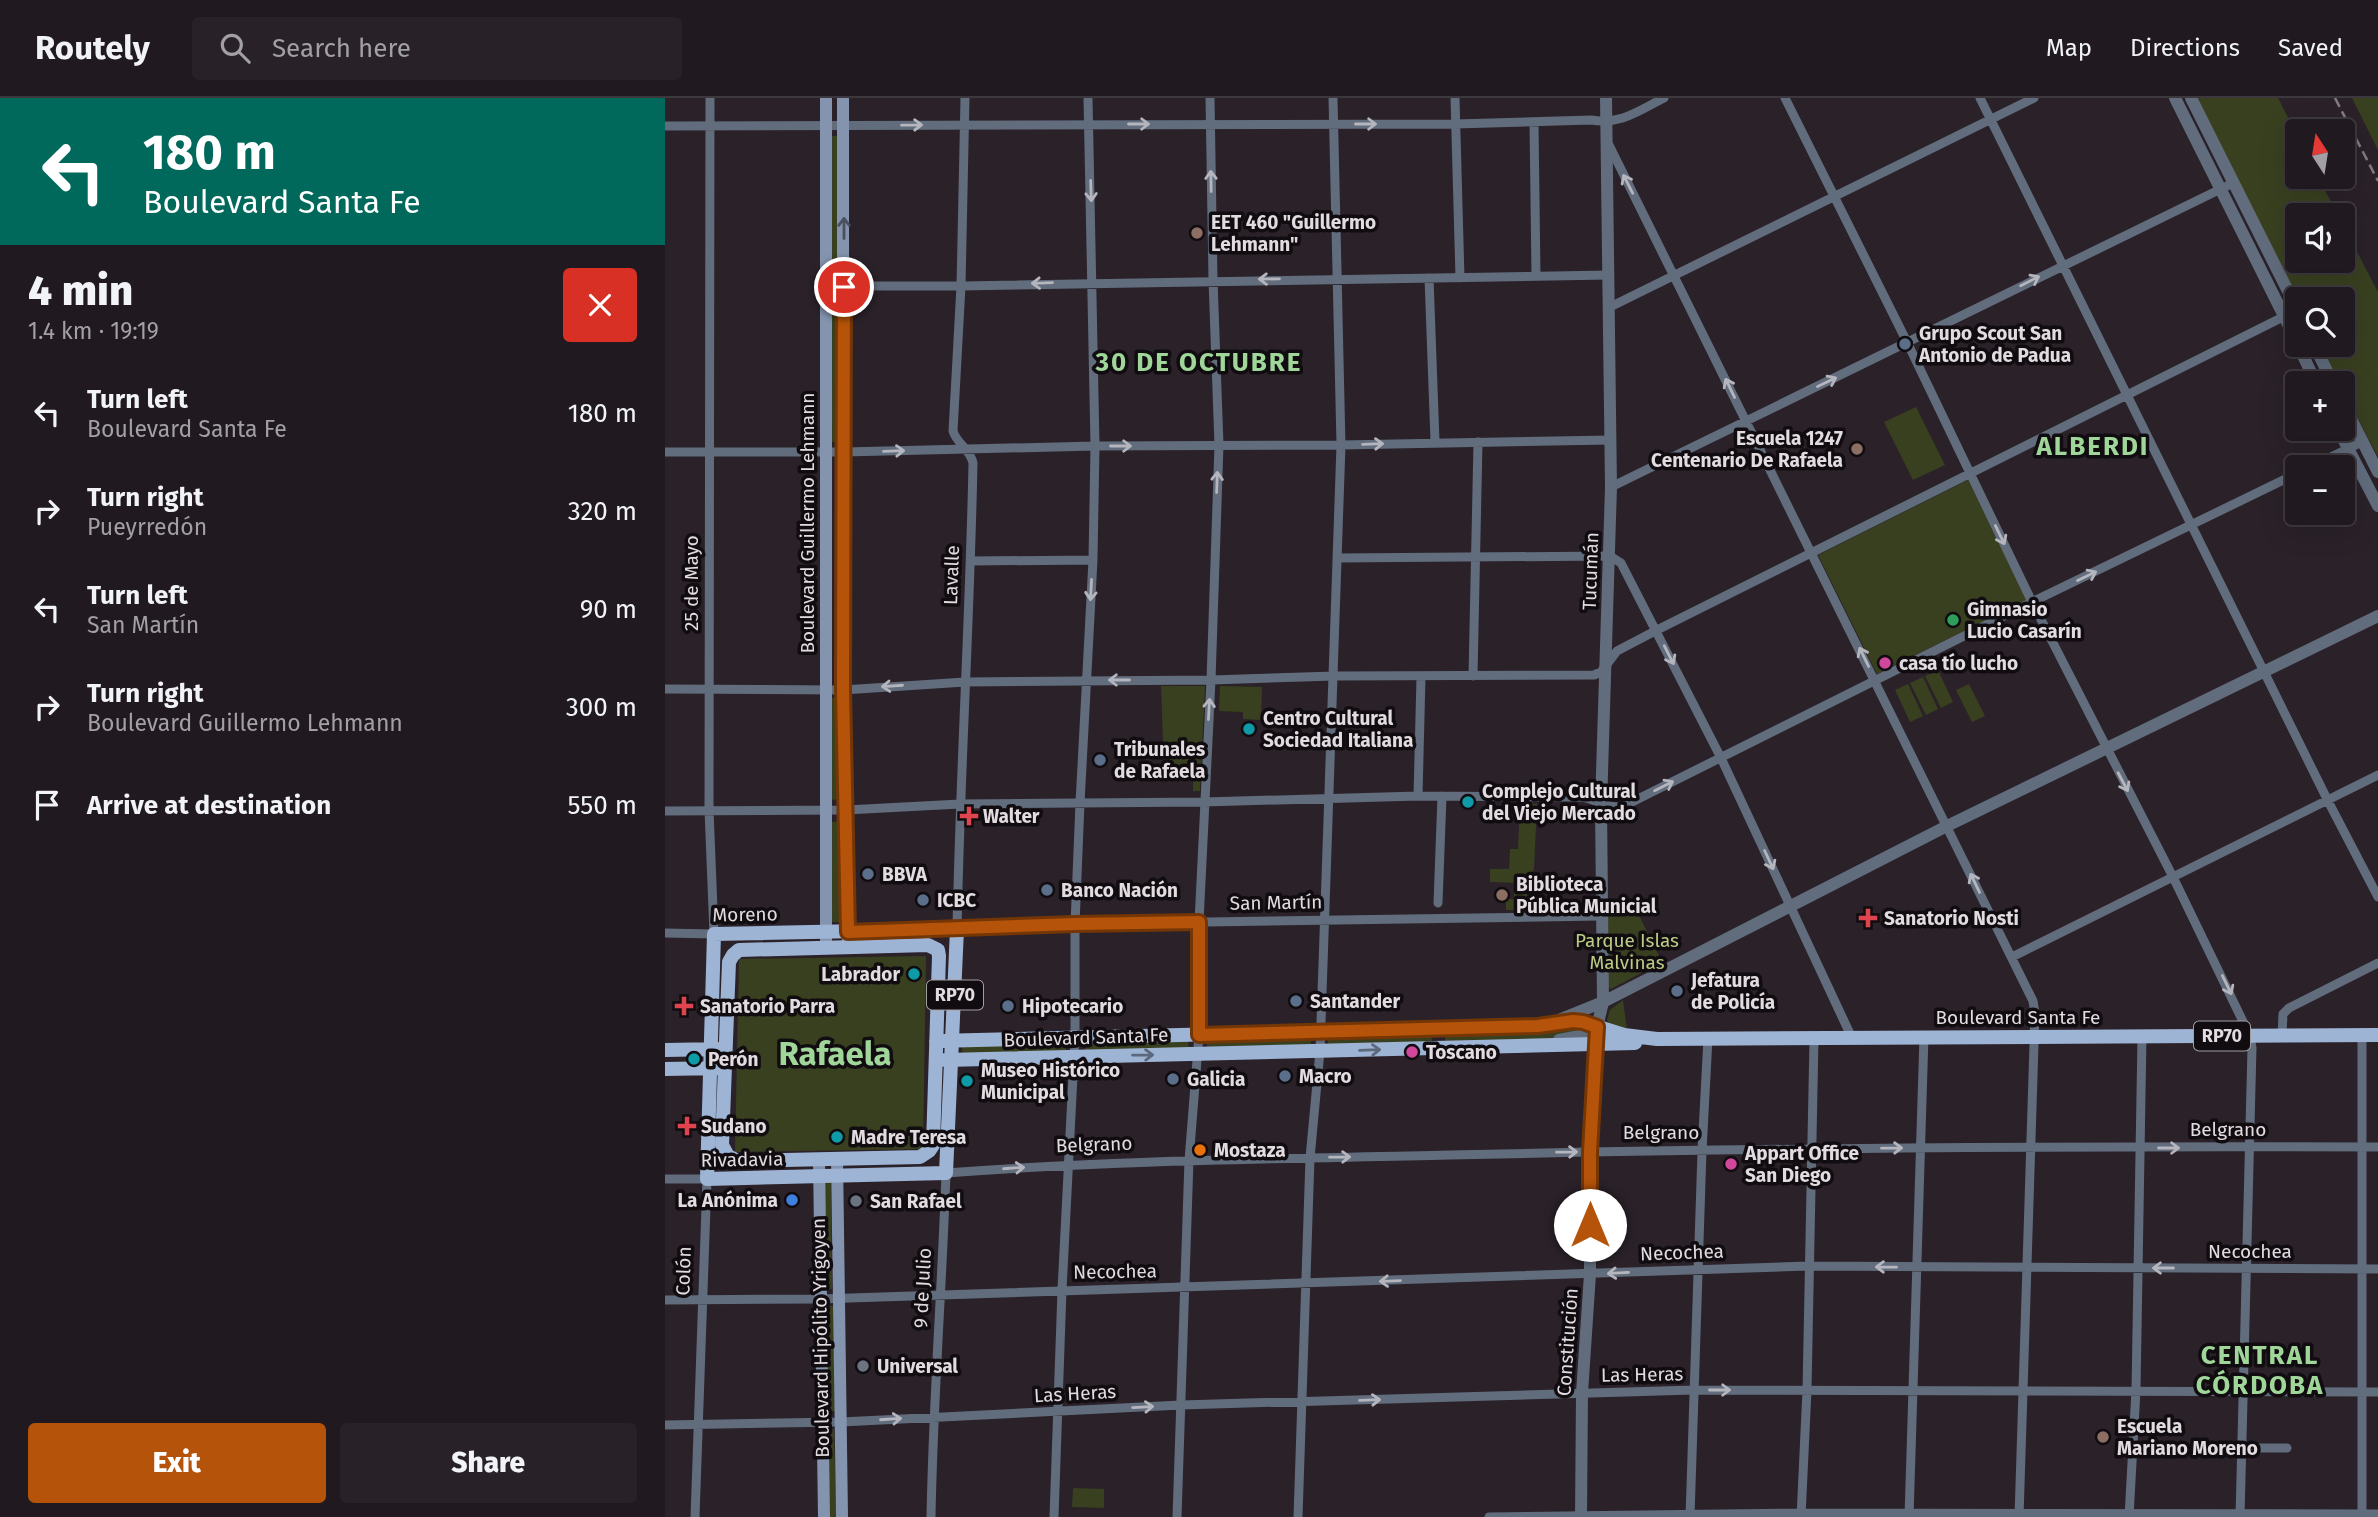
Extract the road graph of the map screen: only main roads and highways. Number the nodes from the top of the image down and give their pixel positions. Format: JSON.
{"nodes":[{"id":1,"x":826,"y":98,"type":"edge"},
{"id":2,"x":843,"y":98,"type":"edge"},
{"id":3,"x":826,"y":524,"type":"junction"},
{"id":4,"x":844,"y":524,"type":"junction"},
{"id":5,"x":825,"y":614,"type":"junction"},
{"id":6,"x":844,"y":615,"type":"junction"},
{"id":7,"x":957,"y":929,"type":"joint"},
{"id":8,"x":826,"y":932,"type":"junction"},
{"id":9,"x":848,"y":932,"type":"junction"},
{"id":10,"x":714,"y":934,"type":"joint"},
{"id":11,"x":826,"y":948,"type":"junction"},
{"id":12,"x":849,"y":948,"type":"junction"},
{"id":13,"x":733,"y":954,"type":"joint"},
{"id":14,"x":1437,"y":1028,"type":"junction"},
{"id":15,"x":2378,"y":1035,"type":"edge"},
{"id":16,"x":1657,"y":1039,"type":"junction"},
{"id":17,"x":936,"y":1041,"type":"junction"},
{"id":18,"x":953,"y":1041,"type":"junction"},
{"id":19,"x":1437,"y":1048,"type":"junction"},
{"id":20,"x":718,"y":1049,"type":"junction"},
{"id":21,"x":665,"y":1051,"type":"edge"},
{"id":22,"x":952,"y":1060,"type":"junction"},
{"id":23,"x":936,"y":1061,"type":"junction"},
{"id":24,"x":718,"y":1068,"type":"junction"},
{"id":25,"x":665,"y":1069,"type":"edge"},
{"id":26,"x":837,"y":1158,"type":"junction"},
{"id":27,"x":819,"y":1159,"type":"junction"},
{"id":28,"x":946,"y":1173,"type":"joint"},
{"id":29,"x":837,"y":1175,"type":"junction"},
{"id":30,"x":819,"y":1176,"type":"junction"},
{"id":31,"x":707,"y":1179,"type":"joint"},
{"id":32,"x":824,"y":1517,"type":"edge"},
{"id":33,"x":842,"y":1517,"type":"edge"}],
"edges":[{"from":1,"to":3,"type":"main road","name":"Boulevard Guillermo Lehmann"},
{"from":4,"to":2,"type":"main road","name":"Boulevard Guillermo Lehmann","one_way":true},
{"from":3,"to":4,"type":"main road"},
{"from":3,"to":5,"type":"main road","name":"Boulevard Guillermo Lehmann"},
{"from":4,"to":6,"type":"main road","name":"Boulevard Guillermo Lehmann"},
{"from":5,"to":6,"type":"main road"},
{"from":5,"to":8,"type":"main road","name":"Boulevard Guillermo Lehmann"},
{"from":6,"to":9,"type":"main road","name":"Boulevard Guillermo Lehmann"},
{"from":7,"to":9,"type":"main road","name":"San Martín"},
{"from":7,"to":18,"type":"main road","name":"Lavalle","number":"RP70"},
{"from":8,"to":9,"type":"main road","name":"San Martín"},
{"from":8,"to":10,"type":"main road","name":"Moreno"},
{"from":8,"to":11,"type":"main road","name":"Boulevard Guillermo Lehmann"},
{"from":9,"to":12,"type":"main road","name":"Boulevard Guillermo Lehmann"},
{"from":10,"to":20,"type":"main road","name":"25 de Mayo"},
{"from":11,"to":12,"type":"main road"},
{"from":11,"to":13,"type":"main road","name":"Moreno"},
{"from":12,"to":17,"type":"main road"},
{"from":13,"to":20,"type":"main road","name":"25 de Mayo"},
{"from":14,"to":16,"type":"main road","name":"Boulevard Santa Fe","number":"RP70"},
{"from":14,"to":18,"type":"main road","name":"Boulevard Santa Fe","number":"RP70"},
{"from":14,"to":19,"type":"main road"},
{"from":15,"to":16,"type":"main road","name":"Boulevard Santa Fe","number":"RP70"},
{"from":16,"to":19,"type":"main road","name":"Boulevard Santa Fe","number":"RP70"},
{"from":17,"to":18,"type":"main road","name":"Boulevard Santa Fe"},
{"from":17,"to":23,"type":"main road"},
{"from":18,"to":22,"type":"main road","name":"Lavalle","number":"RP70"},
{"from":22,"to":19,"type":"main road","name":"Boulevard Santa Fe","number":"RP70","one_way":true},
{"from":20,"to":21,"type":"main road"},
{"from":20,"to":24,"type":"main road","name":"25 de Mayo"},
{"from":22,"to":23,"type":"main road","name":"Boulevard Santa Fe"},
{"from":22,"to":28,"type":"main road","name":"9 de Julio","number":"RP70"},
{"from":23,"to":26,"type":"main road"},
{"from":24,"to":25,"type":"main road"},
{"from":24,"to":27,"type":"main road","name":"Rivadavia"},
{"from":24,"to":31,"type":"main road","name":"Colón"},
{"from":26,"to":27,"type":"main road"},
{"from":26,"to":29,"type":"main road","name":"Boulevard Hipólito Yrigoyen"},
{"from":27,"to":30,"type":"main road","name":"Boulevard Hipólito Yrigoyen"},
{"from":28,"to":29,"type":"main road","name":"Belgrano"},
{"from":29,"to":30,"type":"main road","name":"Belgrano"},
{"from":29,"to":33,"type":"main road","name":"Boulevard Hipólito Yrigoyen"},
{"from":30,"to":31,"type":"main road","name":"Rivadavia"},
{"from":30,"to":32,"type":"main road","name":"Boulevard Hipólito Yrigoyen"}]}
